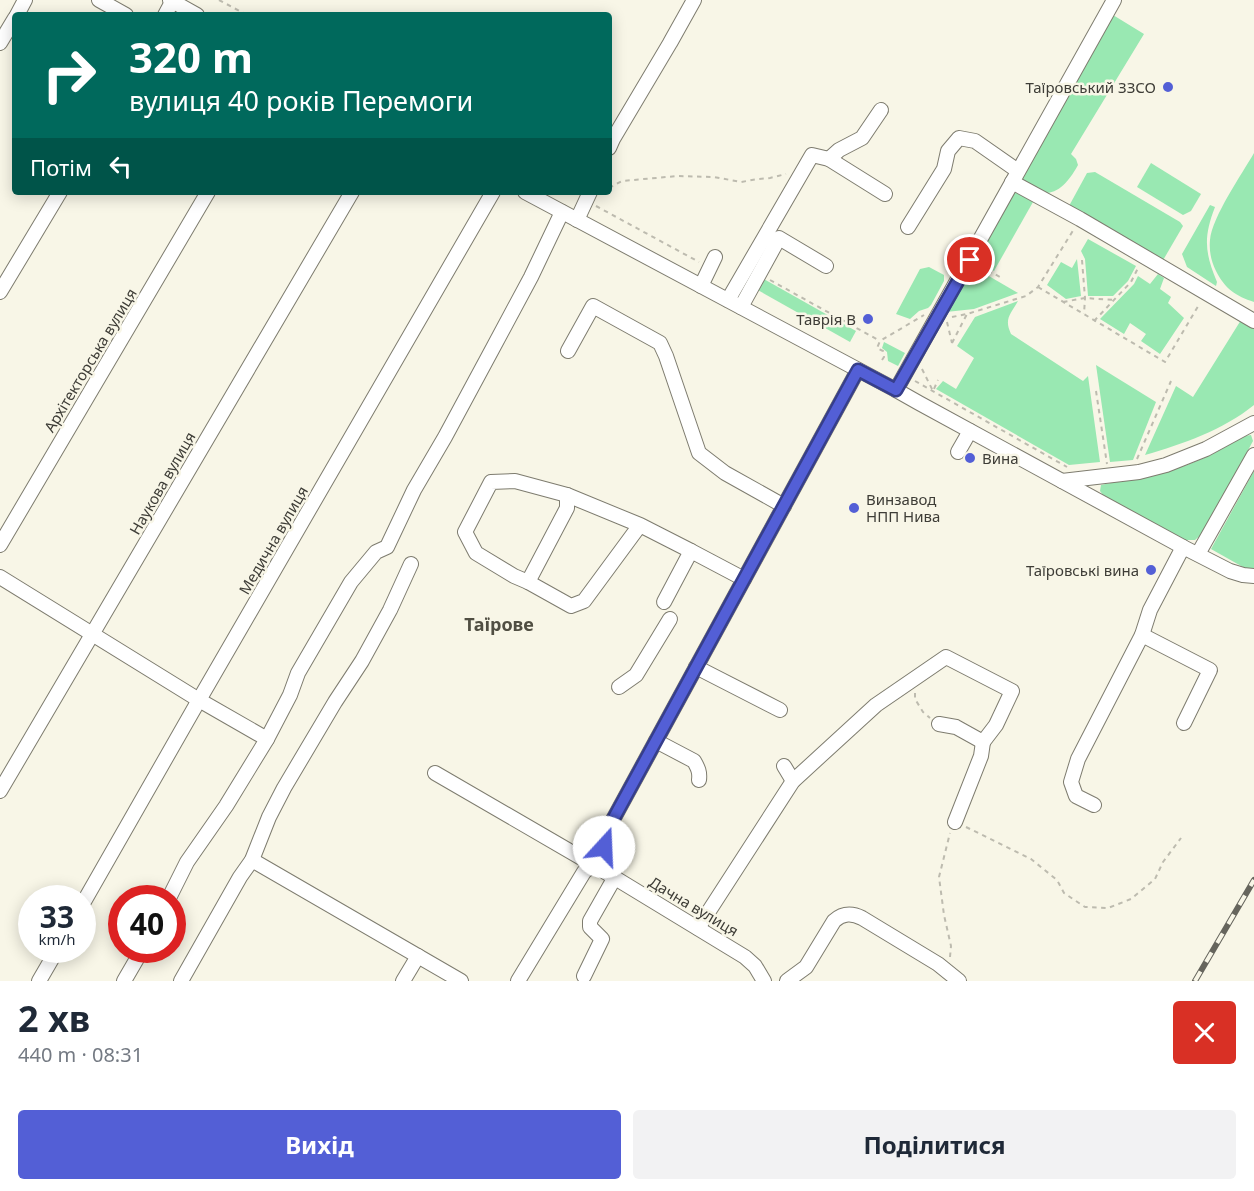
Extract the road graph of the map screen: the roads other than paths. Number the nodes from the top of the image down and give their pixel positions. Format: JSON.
{"nodes":[{"id":1,"x":99,"y":0,"type":"edge"},
{"id":2,"x":694,"y":0,"type":"edge"},
{"id":3,"x":1114,"y":0,"type":"edge"},
{"id":4,"x":171,"y":1,"type":"edge"},
{"id":5,"x":121,"y":12,"type":"edge"},
{"id":6,"x":191,"y":12,"type":"edge"},
{"id":7,"x":12,"y":23,"type":"edge"},
{"id":8,"x":0,"y":43,"type":"edge"},
{"id":9,"x":881,"y":110,"type":"dead end"},
{"id":10,"x":612,"y":141,"type":"edge"},
{"id":11,"x":829,"y":159,"type":"junction"},
{"id":12,"x":1015,"y":176,"type":"junction"},
{"id":13,"x":885,"y":194,"type":"dead end"},
{"id":14,"x":58,"y":195,"type":"edge"},
{"id":15,"x":206,"y":195,"type":"edge"},
{"id":16,"x":350,"y":195,"type":"edge"},
{"id":17,"x":491,"y":195,"type":"edge"},
{"id":18,"x":531,"y":195,"type":"edge"},
{"id":19,"x":588,"y":196,"type":"edge"},
{"id":20,"x":562,"y":212,"type":"junction"},
{"id":21,"x":577,"y":220,"type":"junction"},
{"id":22,"x":908,"y":227,"type":"dead end"},
{"id":23,"x":712,"y":262,"type":"road end"},
{"id":24,"x":825,"y":266,"type":"dead end"},
{"id":25,"x":701,"y":286,"type":"junction"},
{"id":26,"x":0,"y":292,"type":"edge"},
{"id":27,"x":728,"y":300,"type":"junction"},
{"id":28,"x":741,"y":307,"type":"junction"},
{"id":29,"x":1254,"y":321,"type":"edge"},
{"id":30,"x":568,"y":351,"type":"dead end"},
{"id":31,"x":858,"y":370,"type":"junction"},
{"id":32,"x":896,"y":390,"type":"junction"},
{"id":33,"x":1254,"y":423,"type":"edge"},
{"id":34,"x":970,"y":431,"type":"junction"},
{"id":35,"x":958,"y":452,"type":"dead end"},
{"id":36,"x":1254,"y":455,"type":"edge"},
{"id":37,"x":1062,"y":481,"type":"junction"},
{"id":38,"x":567,"y":495,"type":"junction"},
{"id":39,"x":784,"y":506,"type":"junction"},
{"id":40,"x":640,"y":525,"type":"junction"},
{"id":41,"x":0,"y":545,"type":"edge"},
{"id":42,"x":1183,"y":547,"type":"junction"},
{"id":43,"x":692,"y":551,"type":"junction"},
{"id":44,"x":1198,"y":554,"type":"junction"},
{"id":45,"x":411,"y":564,"type":"dead end"},
{"id":46,"x":1248,"y":576,"type":"edge"},
{"id":47,"x":0,"y":577,"type":"edge"},
{"id":48,"x":744,"y":579,"type":"junction"},
{"id":49,"x":528,"y":582,"type":"junction"},
{"id":50,"x":664,"y":602,"type":"dead end"},
{"id":51,"x":670,"y":619,"type":"dead end"},
{"id":52,"x":93,"y":634,"type":"junction"},
{"id":53,"x":1142,"y":635,"type":"junction"},
{"id":54,"x":696,"y":667,"type":"junction"},
{"id":55,"x":619,"y":687,"type":"dead end"},
{"id":56,"x":199,"y":700,"type":"junction"},
{"id":57,"x":780,"y":710,"type":"dead end"},
{"id":58,"x":1184,"y":723,"type":"dead end"},
{"id":59,"x":939,"y":724,"type":"road end"},
{"id":60,"x":267,"y":739,"type":"junction"},
{"id":61,"x":656,"y":741,"type":"junction"},
{"id":62,"x":983,"y":742,"type":"junction"},
{"id":63,"x":784,"y":766,"type":"dead end"},
{"id":64,"x":435,"y":773,"type":"dead end"},
{"id":65,"x":699,"y":780,"type":"dead end"},
{"id":66,"x":793,"y":781,"type":"junction"},
{"id":67,"x":0,"y":791,"type":"edge"},
{"id":68,"x":1094,"y":805,"type":"dead end"},
{"id":69,"x":955,"y":822,"type":"road end"},
{"id":70,"x":252,"y":860,"type":"junction"},
{"id":71,"x":597,"y":867,"type":"junction"},
{"id":72,"x":615,"y":877,"type":"junction"},
{"id":73,"x":93,"y":885,"type":"edge"},
{"id":74,"x":176,"y":885,"type":"edge"},
{"id":75,"x":698,"y":928,"type":"junction"},
{"id":76,"x":418,"y":956,"type":"junction"},
{"id":77,"x":49,"y":963,"type":"edge"},
{"id":78,"x":134,"y":963,"type":"edge"},
{"id":79,"x":584,"y":976,"type":"dead end"},
{"id":80,"x":954,"y":978,"type":"edge"},
{"id":81,"x":39,"y":981,"type":"edge"},
{"id":82,"x":123,"y":981,"type":"edge"},
{"id":83,"x":181,"y":981,"type":"edge"},
{"id":84,"x":403,"y":981,"type":"edge"},
{"id":85,"x":461,"y":981,"type":"edge"},
{"id":86,"x":518,"y":981,"type":"edge"},
{"id":87,"x":764,"y":981,"type":"edge"},
{"id":88,"x":788,"y":981,"type":"edge"}],
"edges":[{"from":1,"to":5,"type":"street"},
{"from":2,"to":10,"type":"street"},
{"from":3,"to":12,"type":"street"},
{"from":4,"to":6,"type":"street"},
{"from":7,"to":8,"type":"street"},
{"from":9,"to":11,"type":"street"},
{"from":11,"to":13,"type":"street"},
{"from":11,"to":27,"type":"street"},
{"from":12,"to":22,"type":"street"},
{"from":12,"to":29,"type":"street"},
{"from":12,"to":32,"type":"street"},
{"from":14,"to":26,"type":"street"},
{"from":15,"to":41,"type":"street","name":"Архітекторська вулиця"},
{"from":16,"to":52,"type":"street","name":"Наукова вулиця"},
{"from":17,"to":56,"type":"street","name":"Медична вулиця"},
{"from":18,"to":20,"type":"street"},
{"from":19,"to":21,"type":"street"},
{"from":20,"to":21,"type":"street"},
{"from":20,"to":60,"type":"street"},
{"from":21,"to":25,"type":"street"},
{"from":23,"to":25,"type":"street"},
{"from":24,"to":28,"type":"street"},
{"from":25,"to":27,"type":"street"},
{"from":27,"to":28,"type":"street"},
{"from":28,"to":31,"type":"street"},
{"from":30,"to":39,"type":"street"},
{"from":31,"to":32,"type":"street"},
{"from":31,"to":39,"type":"street"},
{"from":32,"to":34,"type":"street"},
{"from":33,"to":37,"type":"street"},
{"from":34,"to":35,"type":"street"},
{"from":34,"to":37,"type":"street"},
{"from":36,"to":44,"type":"street"},
{"from":37,"to":42,"type":"street"},
{"from":38,"to":40,"type":"street"},
{"from":38,"to":49,"type":"street"},
{"from":38,"to":49,"type":"street"},
{"from":39,"to":48,"type":"street"},
{"from":40,"to":43,"type":"street"},
{"from":40,"to":49,"type":"street"},
{"from":42,"to":44,"type":"street"},
{"from":42,"to":53,"type":"street"},
{"from":43,"to":48,"type":"street"},
{"from":43,"to":50,"type":"street"},
{"from":44,"to":46,"type":"street"},
{"from":45,"to":70,"type":"street"},
{"from":47,"to":52,"type":"street"},
{"from":48,"to":54,"type":"street"},
{"from":51,"to":55,"type":"street"},
{"from":52,"to":56,"type":"street"},
{"from":52,"to":67,"type":"street","name":"Наукова вулиця"},
{"from":53,"to":58,"type":"street"},
{"from":53,"to":68,"type":"street"},
{"from":54,"to":57,"type":"street"},
{"from":54,"to":61,"type":"street"},
{"from":56,"to":60,"type":"street"},
{"from":56,"to":73,"type":"street","name":"Медична вулиця"},
{"from":59,"to":62,"type":"street"},
{"from":60,"to":74,"type":"street"},
{"from":61,"to":65,"type":"street"},
{"from":61,"to":72,"type":"street"},
{"from":62,"to":66,"type":"street"},
{"from":62,"to":69,"type":"street"},
{"from":63,"to":66,"type":"street"},
{"from":64,"to":71,"type":"street","name":"Дачна вулиця"},
{"from":66,"to":75,"type":"street"},
{"from":70,"to":76,"type":"street"},
{"from":70,"to":83,"type":"street"},
{"from":71,"to":72,"type":"street","name":"Дачна вулиця"},
{"from":71,"to":86,"type":"street"},
{"from":72,"to":75,"type":"street","name":"Дачна вулиця"},
{"from":72,"to":79,"type":"street"},
{"from":75,"to":87,"type":"street","name":"Дачна вулиця"},
{"from":76,"to":84,"type":"street"},
{"from":76,"to":85,"type":"street"},
{"from":77,"to":81,"type":"street"},
{"from":78,"to":82,"type":"street"},
{"from":80,"to":88,"type":"street"}]}
